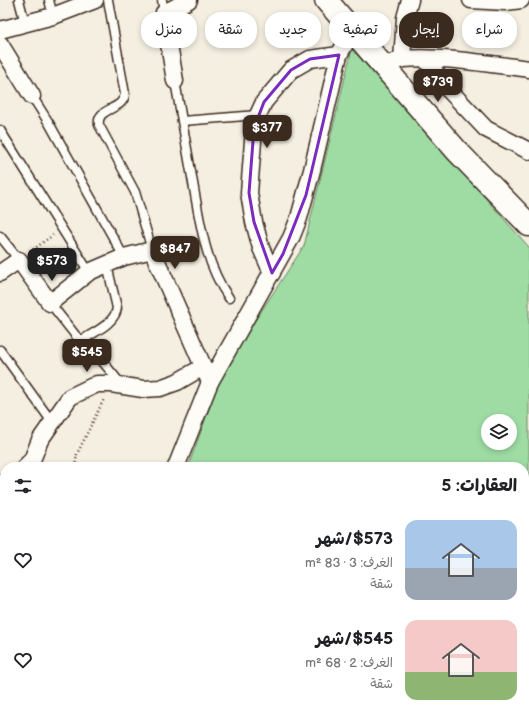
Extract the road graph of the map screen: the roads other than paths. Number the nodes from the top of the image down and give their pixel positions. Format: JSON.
{"nodes":[{"id":1,"x":19,"y":0,"type":"edge"},
{"id":2,"x":49,"y":0,"type":"edge"},
{"id":3,"x":95,"y":0,"type":"edge"},
{"id":4,"x":108,"y":0,"type":"edge"},
{"id":5,"x":189,"y":0,"type":"edge"},
{"id":6,"x":326,"y":0,"type":"edge"},
{"id":7,"x":410,"y":0,"type":"edge"},
{"id":8,"x":471,"y":0,"type":"edge"},
{"id":9,"x":521,"y":0,"type":"edge"},
{"id":10,"x":163,"y":6,"type":"edge"},
{"id":11,"x":336,"y":12,"type":"edge"},
{"id":12,"x":53,"y":16,"type":"junction"},
{"id":13,"x":25,"y":24,"type":"junction"},
{"id":14,"x":0,"y":30,"type":"edge"},
{"id":15,"x":0,"y":44,"type":"edge"},
{"id":16,"x":343,"y":48,"type":"edge"},
{"id":17,"x":374,"y":48,"type":"edge"},
{"id":18,"x":339,"y":55,"type":"junction"},
{"id":19,"x":426,"y":60,"type":"junction"},
{"id":20,"x":393,"y":63,"type":"junction"},
{"id":21,"x":529,"y":70,"type":"edge"},
{"id":22,"x":175,"y":81,"type":"joint"},
{"id":23,"x":32,"y":96,"type":"joint"},
{"id":24,"x":258,"y":115,"type":"junction"},
{"id":25,"x":182,"y":121,"type":"junction"},
{"id":26,"x":0,"y":130,"type":"edge"},
{"id":27,"x":529,"y":151,"type":"edge"},
{"id":28,"x":529,"y":225,"type":"edge"},
{"id":29,"x":0,"y":236,"type":"edge"},
{"id":30,"x":152,"y":250,"type":"junction"},
{"id":31,"x":124,"y":257,"type":"junction"},
{"id":32,"x":19,"y":260,"type":"junction"},
{"id":33,"x":107,"y":265,"type":"junction"},
{"id":34,"x":89,"y":272,"type":"junction"},
{"id":35,"x":0,"y":273,"type":"edge"},
{"id":36,"x":272,"y":273,"type":"junction"},
{"id":37,"x":229,"y":298,"type":"dead end"},
{"id":38,"x":50,"y":303,"type":"junction"},
{"id":39,"x":84,"y":339,"type":"junction"},
{"id":40,"x":0,"y":350,"type":"edge"},
{"id":41,"x":203,"y":368,"type":"junction"},
{"id":42,"x":210,"y":382,"type":"junction"},
{"id":43,"x":117,"y":385,"type":"junction"},
{"id":44,"x":52,"y":422,"type":"junction"},
{"id":45,"x":30,"y":462,"type":"edge"},
{"id":46,"x":178,"y":462,"type":"edge"}],
"edges":[{"from":1,"to":13,"type":"lane"},
{"from":2,"to":12,"type":"lane"},
{"from":3,"to":12,"type":"street"},
{"from":4,"to":30,"type":"lane"},
{"from":5,"to":10,"type":"street"},
{"from":6,"to":11,"type":"street"},
{"from":7,"to":20,"type":"street"},
{"from":8,"to":9,"type":"street"},
{"from":10,"to":22,"type":"street"},
{"from":12,"to":13,"type":"street"},
{"from":13,"to":14,"type":"street"},
{"from":15,"to":23,"type":"street"},
{"from":16,"to":18,"type":"street"},
{"from":17,"to":20,"type":"street"},
{"from":18,"to":24,"type":"street"},
{"from":18,"to":36,"type":"street"},
{"from":19,"to":20,"type":"street"},
{"from":19,"to":21,"type":"street"},
{"from":19,"to":27,"type":"street"},
{"from":20,"to":28,"type":"street"},
{"from":22,"to":25,"type":"lane"},
{"from":23,"to":31,"type":"lane"},
{"from":24,"to":25,"type":"lane"},
{"from":24,"to":36,"type":"street"},
{"from":25,"to":37,"type":"lane"},
{"from":26,"to":34,"type":"lane"},
{"from":29,"to":32,"type":"lane"},
{"from":30,"to":31,"type":"street"},
{"from":30,"to":41,"type":"street"},
{"from":31,"to":33,"type":"street"},
{"from":32,"to":35,"type":"street"},
{"from":32,"to":38,"type":"street"},
{"from":33,"to":34,"type":"street"},
{"from":33,"to":39,"type":"lane"},
{"from":34,"to":38,"type":"street"},
{"from":36,"to":42,"type":"street"},
{"from":38,"to":39,"type":"lane"},
{"from":39,"to":43,"type":"lane"},
{"from":40,"to":44,"type":"lane"},
{"from":41,"to":42,"type":"street"},
{"from":41,"to":43,"type":"street"},
{"from":42,"to":46,"type":"street"},
{"from":43,"to":44,"type":"street"},
{"from":44,"to":45,"type":"street"}]}
